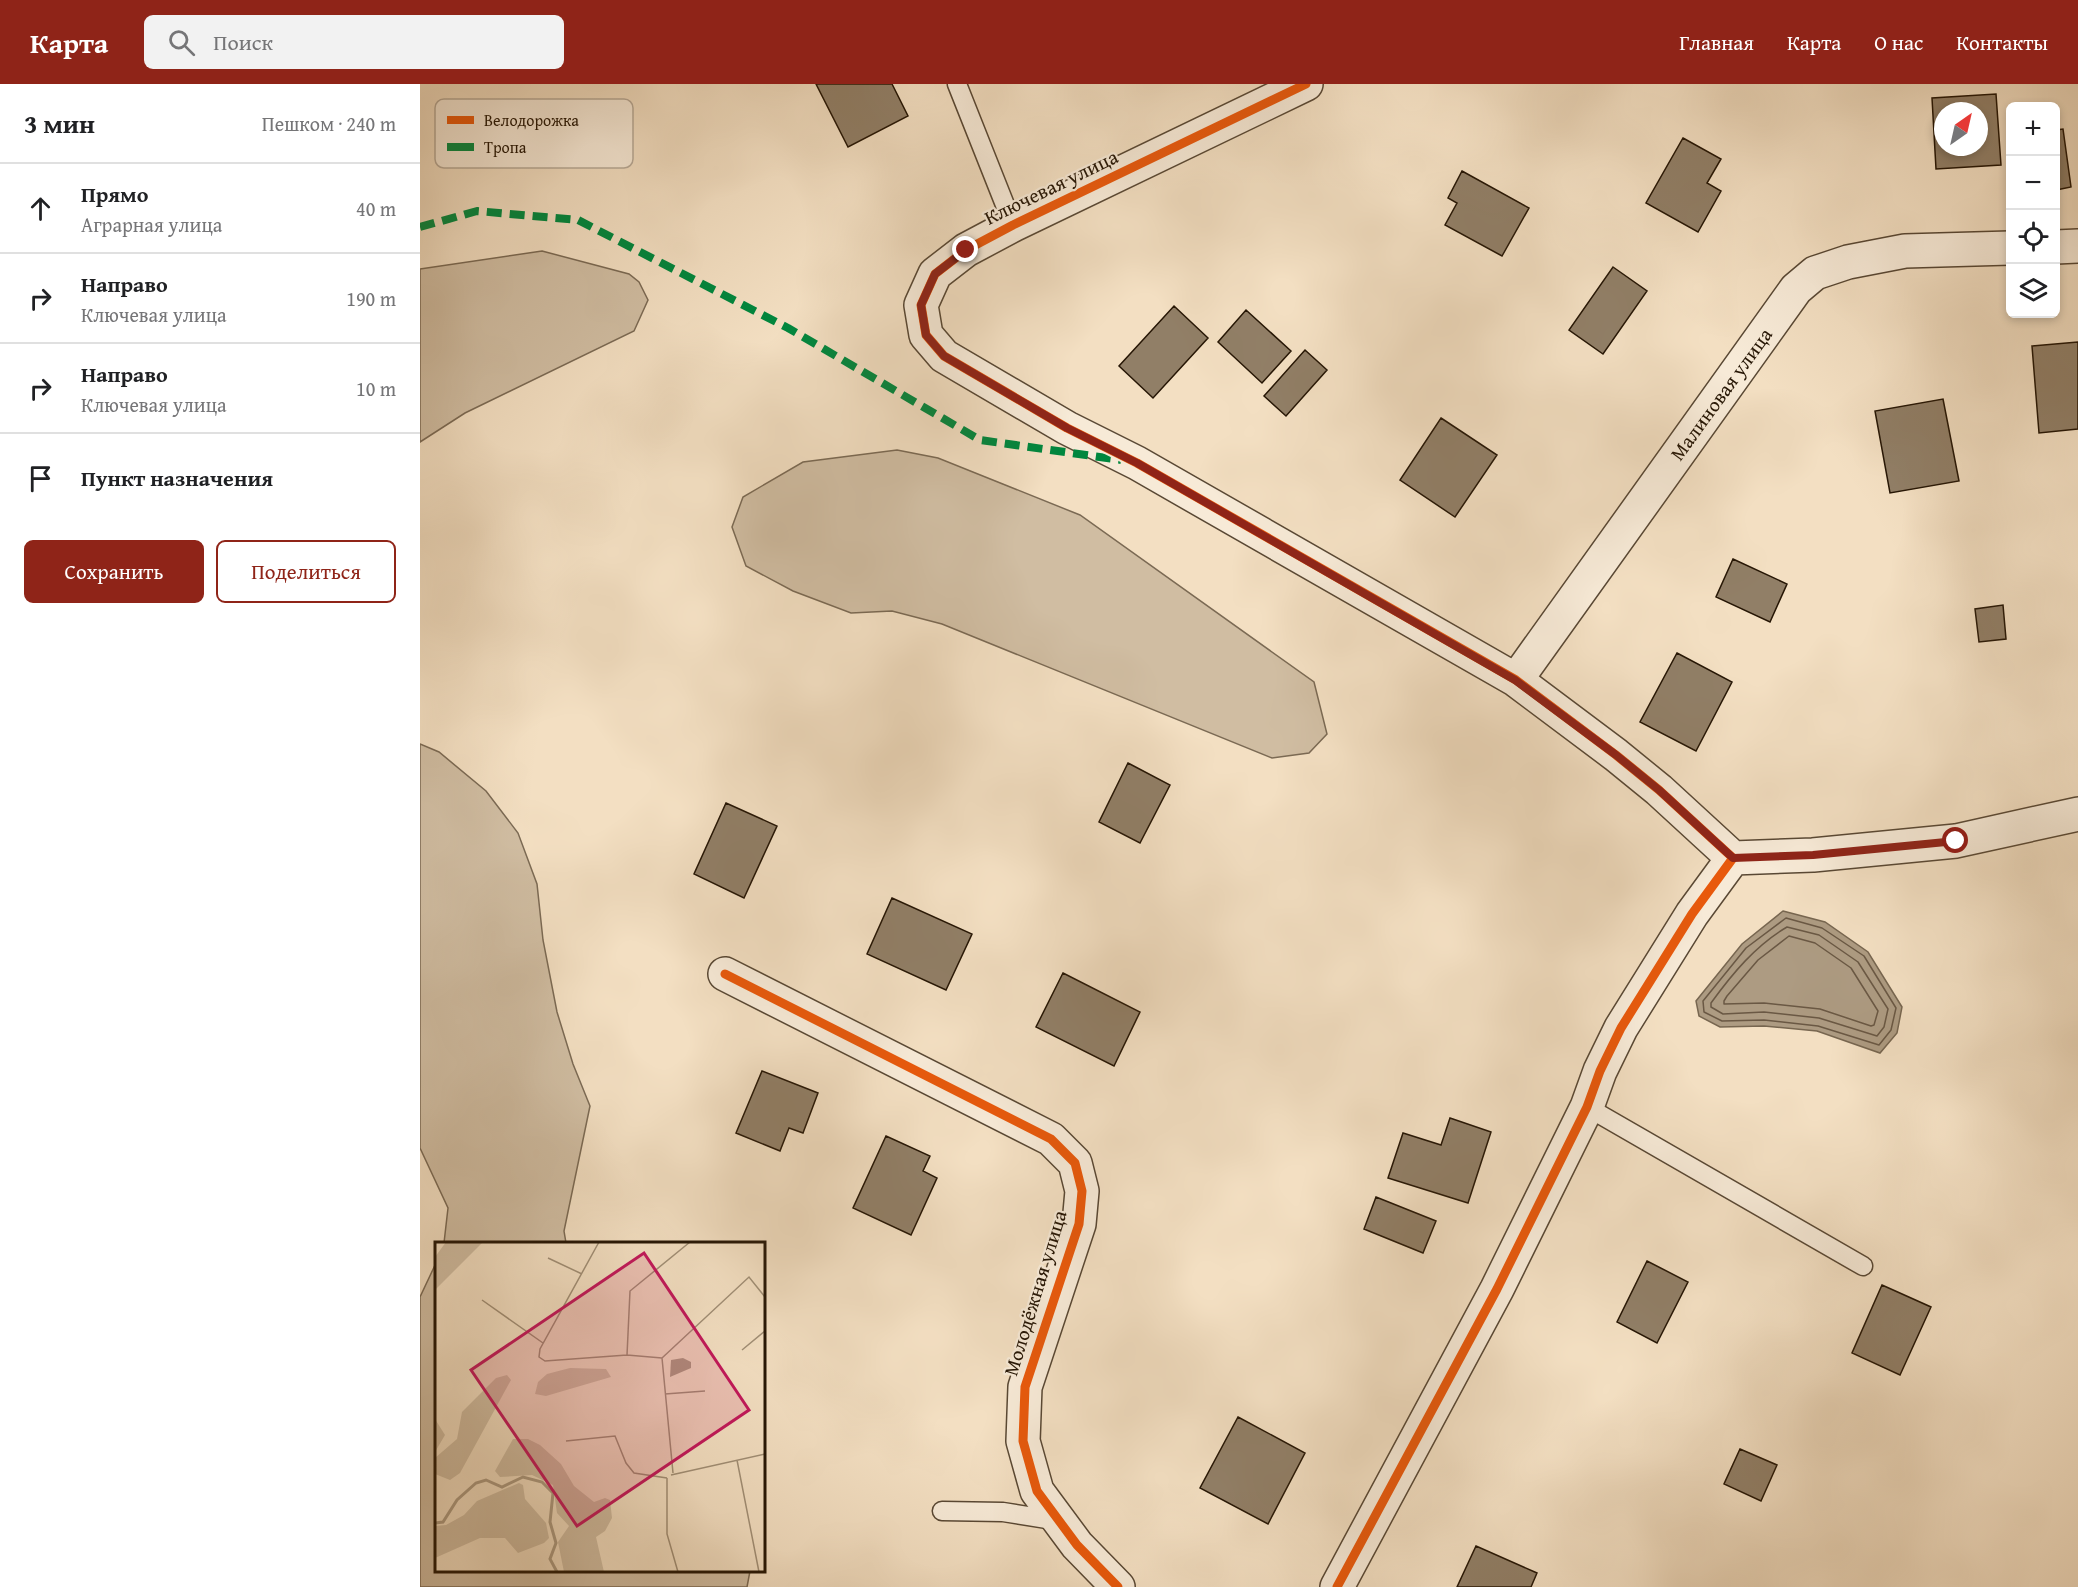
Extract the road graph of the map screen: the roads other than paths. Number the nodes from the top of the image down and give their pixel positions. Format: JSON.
{"nodes":[{"id":1,"x":957,"y":84,"type":"edge"},
{"id":2,"x":1306,"y":84,"type":"edge"},
{"id":3,"x":1013,"y":225,"type":"junction"},
{"id":4,"x":2078,"y":246,"type":"edge"},
{"id":5,"x":2060,"y":247,"type":"edge"},
{"id":6,"x":2006,"y":248,"type":"edge"},
{"id":7,"x":1515,"y":680,"type":"junction"},
{"id":8,"x":2078,"y":814,"type":"edge"},
{"id":9,"x":1733,"y":858,"type":"junction"},
{"id":10,"x":725,"y":974,"type":"dead end"},
{"id":11,"x":1587,"y":1107,"type":"junction"},
{"id":12,"x":1863,"y":1266,"type":"dead end"},
{"id":13,"x":942,"y":1511,"type":"dead end"},
{"id":14,"x":1059,"y":1521,"type":"junction"},
{"id":15,"x":1118,"y":1587,"type":"edge"},
{"id":16,"x":1337,"y":1587,"type":"edge"}],
"edges":[{"from":1,"to":3,"type":"lane"},
{"from":2,"to":3,"type":"street","name":"Ключевая улица"},
{"from":3,"to":7,"type":"street","name":"Ключевая улица"},
{"from":4,"to":5,"type":"street"},
{"from":6,"to":7,"type":"street","name":"Малиновая улица"},
{"from":7,"to":9,"type":"street","name":"Ключевая улица"},
{"from":8,"to":9,"type":"street"},
{"from":9,"to":11,"type":"street"},
{"from":10,"to":14,"type":"street","name":"Молодёжная улица"},
{"from":11,"to":12,"type":"lane"},
{"from":11,"to":16,"type":"street"},
{"from":13,"to":14,"type":"lane"},
{"from":14,"to":15,"type":"street","name":"Молодёжная улица"}]}
